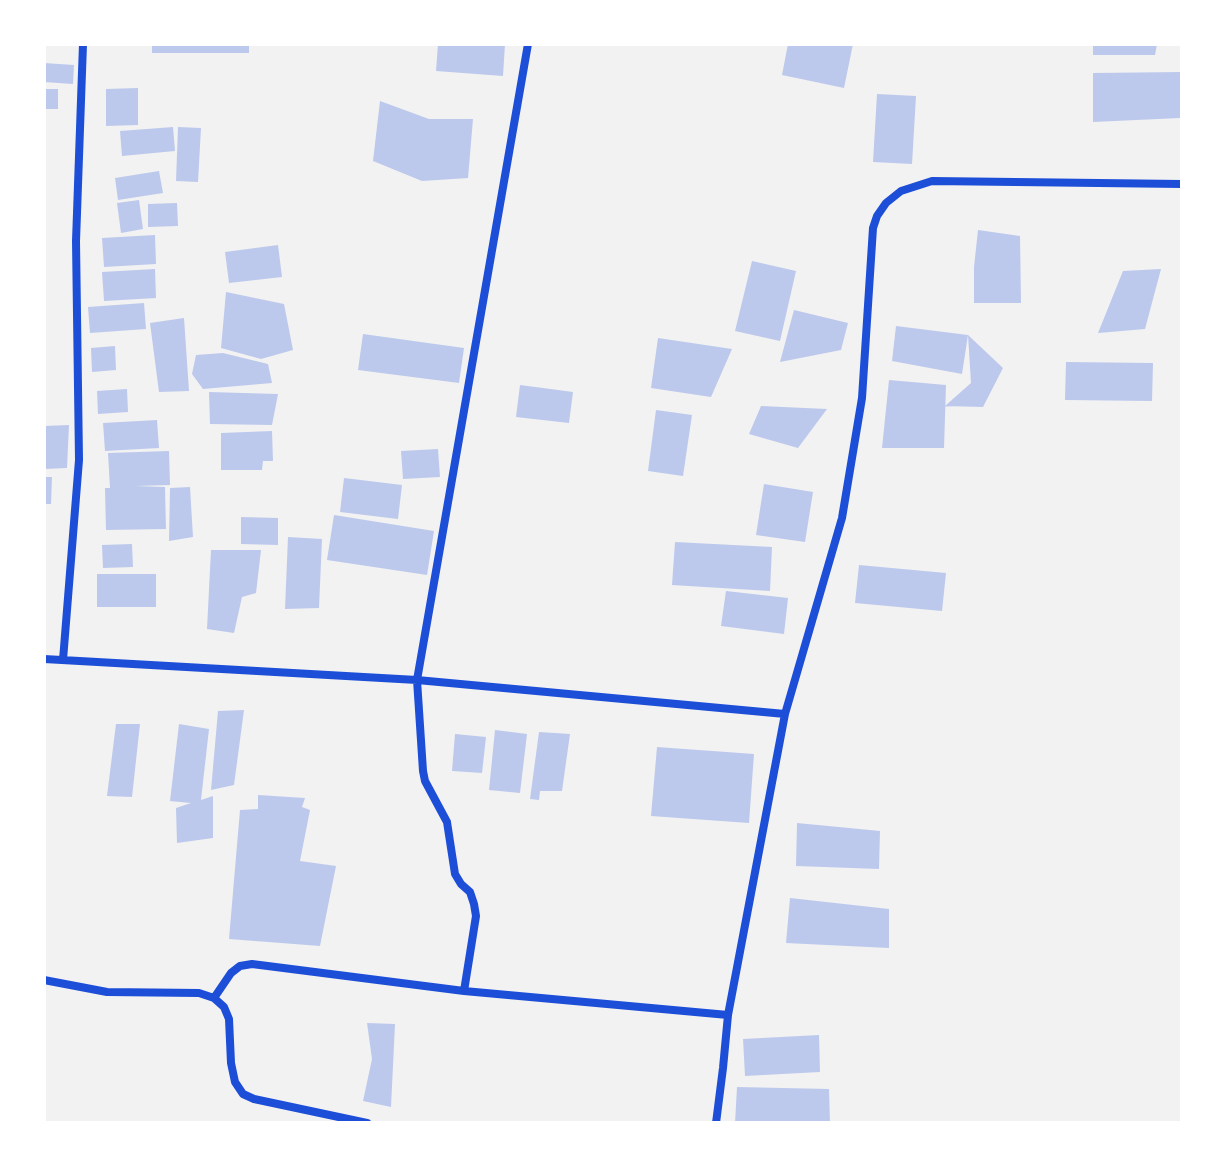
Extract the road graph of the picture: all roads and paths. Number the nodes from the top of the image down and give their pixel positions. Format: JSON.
{"nodes":[{"id":1,"x":83,"y":44,"type":"edge"},
{"id":2,"x":528,"y":44,"type":"edge"},
{"id":3,"x":1182,"y":184,"type":"edge"},
{"id":4,"x":44,"y":659,"type":"edge"},
{"id":5,"x":63,"y":660,"type":"junction"},
{"id":6,"x":417,"y":680,"type":"junction"},
{"id":7,"x":785,"y":714,"type":"junction"},
{"id":8,"x":44,"y":980,"type":"edge"},
{"id":9,"x":464,"y":991,"type":"junction"},
{"id":10,"x":214,"y":998,"type":"junction"},
{"id":11,"x":728,"y":1015,"type":"junction"},
{"id":12,"x":367,"y":1123,"type":"edge"},
{"id":13,"x":716,"y":1123,"type":"edge"}],
"edges":[{"from":1,"to":5,"type":"street"},
{"from":2,"to":6,"type":"street"},
{"from":3,"to":7,"type":"street"},
{"from":4,"to":5,"type":"street"},
{"from":5,"to":6,"type":"street"},
{"from":6,"to":7,"type":"street"},
{"from":6,"to":9,"type":"street"},
{"from":7,"to":11,"type":"street"},
{"from":8,"to":10,"type":"street"},
{"from":9,"to":10,"type":"street"},
{"from":9,"to":11,"type":"street"},
{"from":10,"to":12,"type":"street"},
{"from":11,"to":13,"type":"street"}]}
